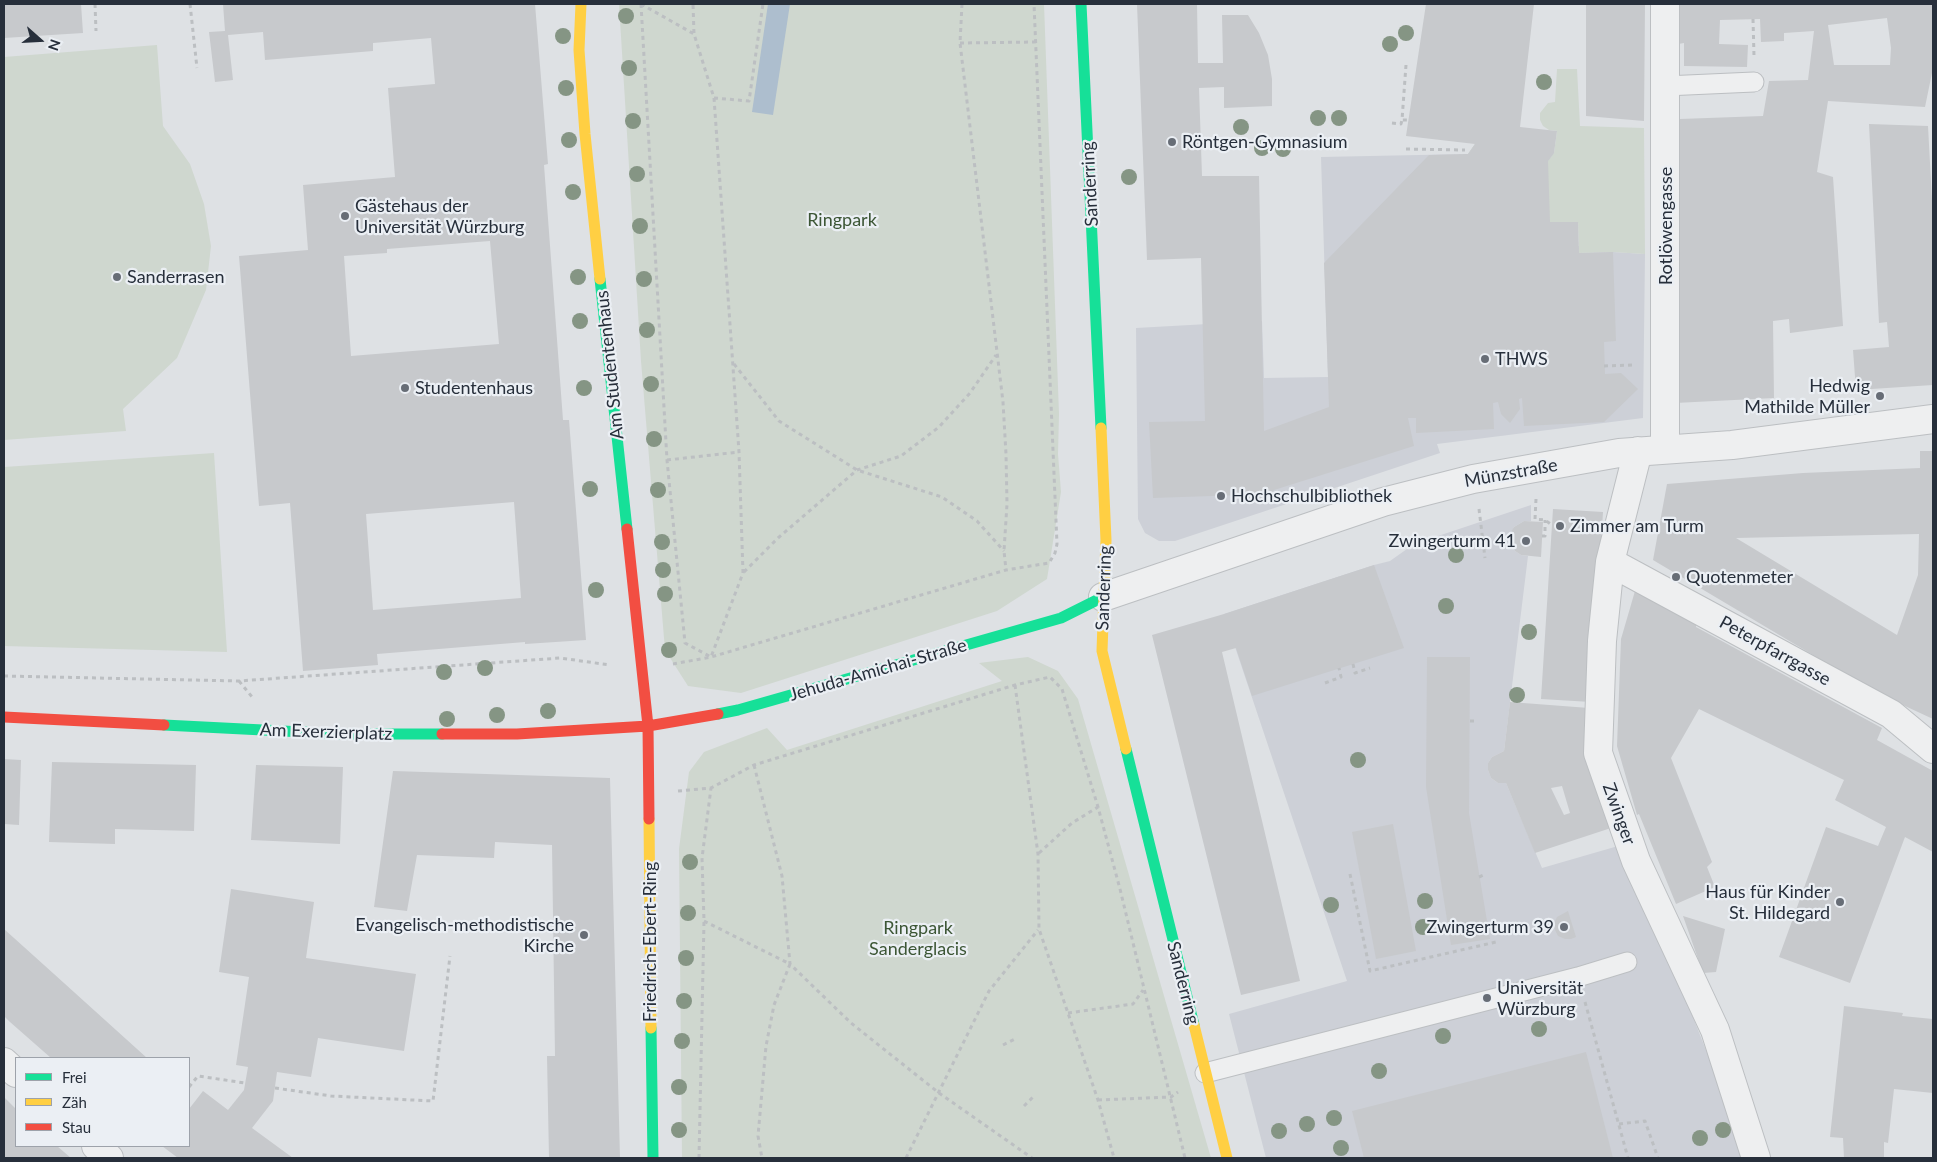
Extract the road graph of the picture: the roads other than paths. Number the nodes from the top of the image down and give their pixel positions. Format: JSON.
{"nodes":[{"id":1,"x":580,"y":4,"type":"edge"},
{"id":2,"x":1081,"y":4,"type":"edge"},
{"id":3,"x":1665,"y":4,"type":"edge"},
{"id":4,"x":1754,"y":82,"type":"road end"},
{"id":5,"x":1665,"y":86,"type":"junction"},
{"id":6,"x":1933,"y":419,"type":"edge"},
{"id":7,"x":1665,"y":448,"type":"junction"},
{"id":8,"x":1638,"y":451,"type":"junction"},
{"id":9,"x":1610,"y":562,"type":"junction"},
{"id":10,"x":1103,"y":597,"type":"junction"},
{"id":11,"x":4,"y":717,"type":"edge"},
{"id":12,"x":648,"y":726,"type":"junction"},
{"id":13,"x":1933,"y":749,"type":"edge"},
{"id":14,"x":1627,"y":962,"type":"dead end"},
{"id":15,"x":4,"y":1062,"type":"edge"},
{"id":16,"x":15,"y":1072,"type":"edge"},
{"id":17,"x":1205,"y":1072,"type":"junction"},
{"id":18,"x":97,"y":1147,"type":"edge"},
{"id":19,"x":109,"y":1158,"type":"edge"},
{"id":20,"x":653,"y":1158,"type":"edge"},
{"id":21,"x":1227,"y":1158,"type":"edge"},
{"id":22,"x":1756,"y":1158,"type":"edge"}],
"edges":[{"from":1,"to":12,"type":"street","name":"Am Studentenhaus"},
{"from":2,"to":10,"type":"street","name":"Sanderring"},
{"from":3,"to":5,"type":"street","name":"Rotlöwengasse"},
{"from":4,"to":5,"type":"lane"},
{"from":5,"to":7,"type":"street","name":"Rotlöwengasse"},
{"from":6,"to":7,"type":"street","name":"Münzstraße"},
{"from":7,"to":8,"type":"street","name":"Münzstraße"},
{"from":8,"to":9,"type":"street","name":"Zwinger"},
{"from":8,"to":10,"type":"street","name":"Münzstraße"},
{"from":9,"to":13,"type":"street","name":"Peterpfarrgasse"},
{"from":9,"to":22,"type":"street","name":"Zwinger"},
{"from":10,"to":12,"type":"street","name":"Jehuda-Amichai-Straße"},
{"from":10,"to":17,"type":"street","name":"Sanderring"},
{"from":11,"to":12,"type":"street","name":"Am Exerzierplatz"},
{"from":12,"to":20,"type":"street","name":"Friedrich-Ebert-Ring"},
{"from":14,"to":17,"type":"lane"},
{"from":15,"to":16,"type":"street"},
{"from":17,"to":21,"type":"street","name":"Sanderring"},
{"from":18,"to":19,"type":"street"}]}
